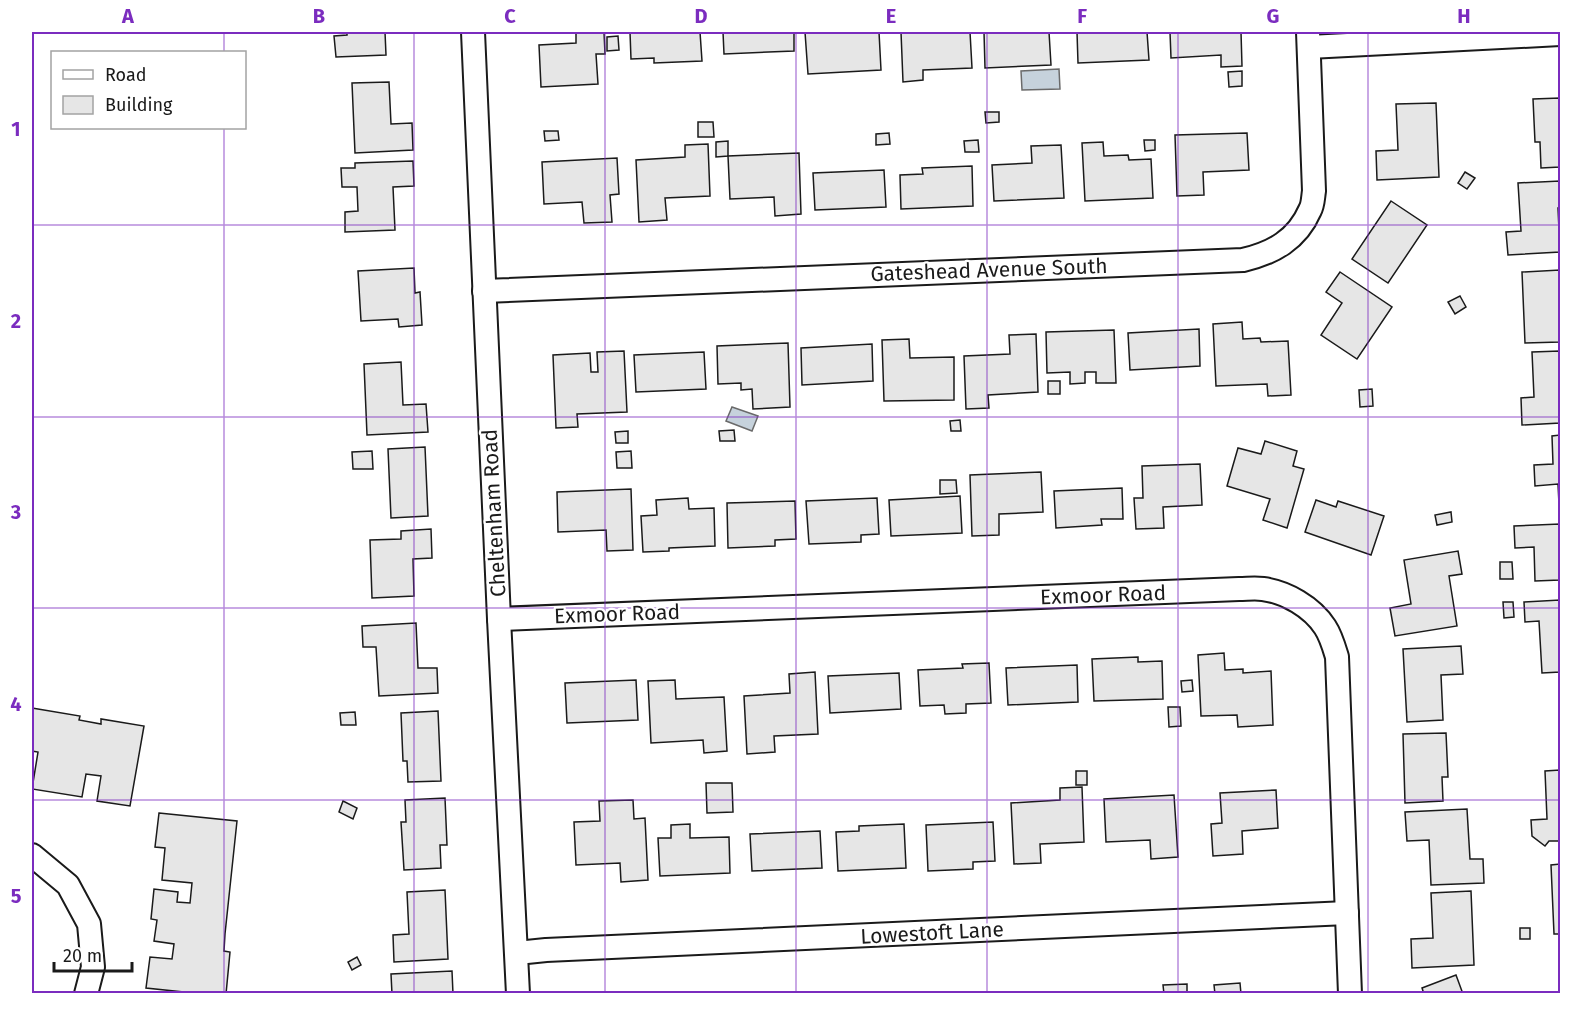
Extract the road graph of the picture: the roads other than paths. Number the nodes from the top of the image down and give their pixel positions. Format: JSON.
{"nodes":[{"id":1,"x":473,"y":32,"type":"edge"},
{"id":2,"x":1560,"y":34,"type":"edge"},
{"id":3,"x":1309,"y":39,"type":"edge"},
{"id":4,"x":484,"y":291,"type":"junction"},
{"id":5,"x":499,"y":619,"type":"junction"},
{"id":6,"x":32,"y":855,"type":"edge"},
{"id":7,"x":1347,"y":914,"type":"junction"},
{"id":8,"x":517,"y":953,"type":"junction"},
{"id":9,"x":86,"y":993,"type":"edge"},
{"id":10,"x":518,"y":993,"type":"edge"},
{"id":11,"x":1350,"y":993,"type":"edge"}],
"edges":[{"from":1,"to":4,"type":"street","name":"Cheltenham Road"},
{"from":2,"to":3,"type":"street"},
{"from":3,"to":4,"type":"street","name":"Gateshead Avenue South"},
{"from":4,"to":5,"type":"street","name":"Cheltenham Road"},
{"from":5,"to":7,"type":"street","name":"Exmoor Road"},
{"from":5,"to":8,"type":"street","name":"Cheltenham Road"},
{"from":6,"to":9,"type":"street"},
{"from":7,"to":8,"type":"street","name":"Lowestoft Lane"},
{"from":7,"to":11,"type":"street","name":"Exmoor Road"},
{"from":8,"to":10,"type":"street","name":"Cheltenham Road"}]}
